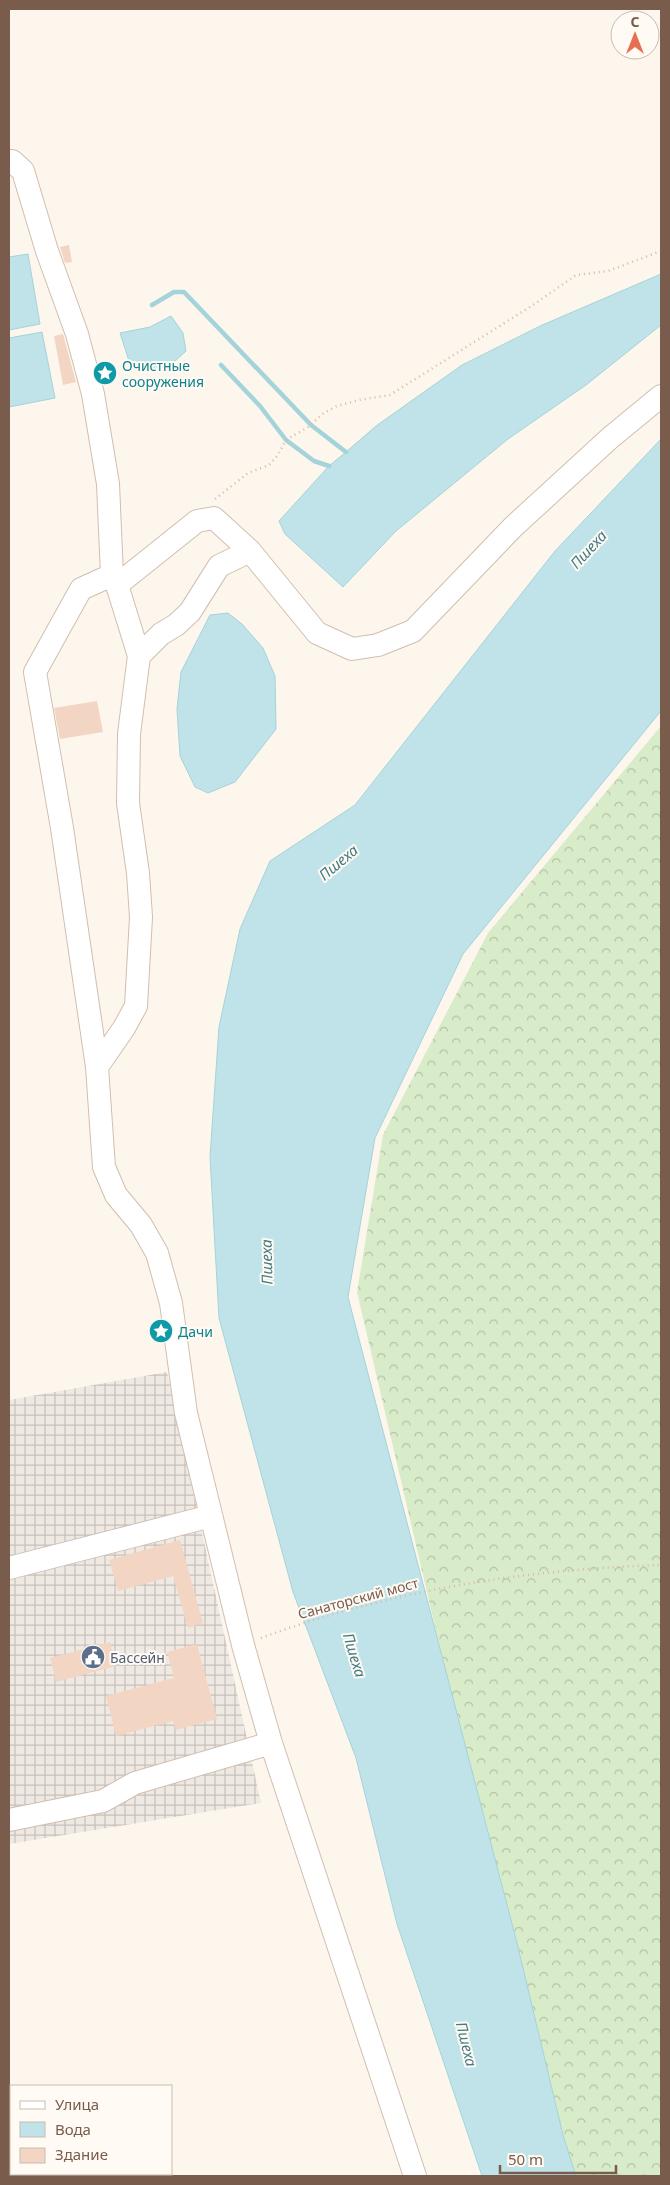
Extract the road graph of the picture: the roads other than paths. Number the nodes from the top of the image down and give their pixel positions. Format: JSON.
{"nodes":[{"id":1,"x":9,"y":161,"type":"edge"},
{"id":2,"x":661,"y":396,"type":"edge"},
{"id":3,"x":250,"y":551,"type":"junction"},
{"id":4,"x":114,"y":580,"type":"junction"},
{"id":5,"x":139,"y":656,"type":"junction"},
{"id":6,"x":97,"y":1067,"type":"junction"},
{"id":7,"x":210,"y":1516,"type":"junction"},
{"id":8,"x":9,"y":1568,"type":"edge"},
{"id":9,"x":271,"y":1743,"type":"junction"},
{"id":10,"x":9,"y":1820,"type":"edge"},
{"id":11,"x":415,"y":2176,"type":"edge"}],
"edges":[{"from":1,"to":4,"type":"lane"},
{"from":2,"to":3,"type":"lane"},
{"from":3,"to":4,"type":"lane"},
{"from":3,"to":5,"type":"lane"},
{"from":4,"to":5,"type":"lane"},
{"from":4,"to":6,"type":"lane"},
{"from":5,"to":6,"type":"lane"},
{"from":6,"to":7,"type":"lane"},
{"from":7,"to":8,"type":"lane"},
{"from":7,"to":9,"type":"lane"},
{"from":9,"to":10,"type":"lane"},
{"from":9,"to":11,"type":"lane"}]}
